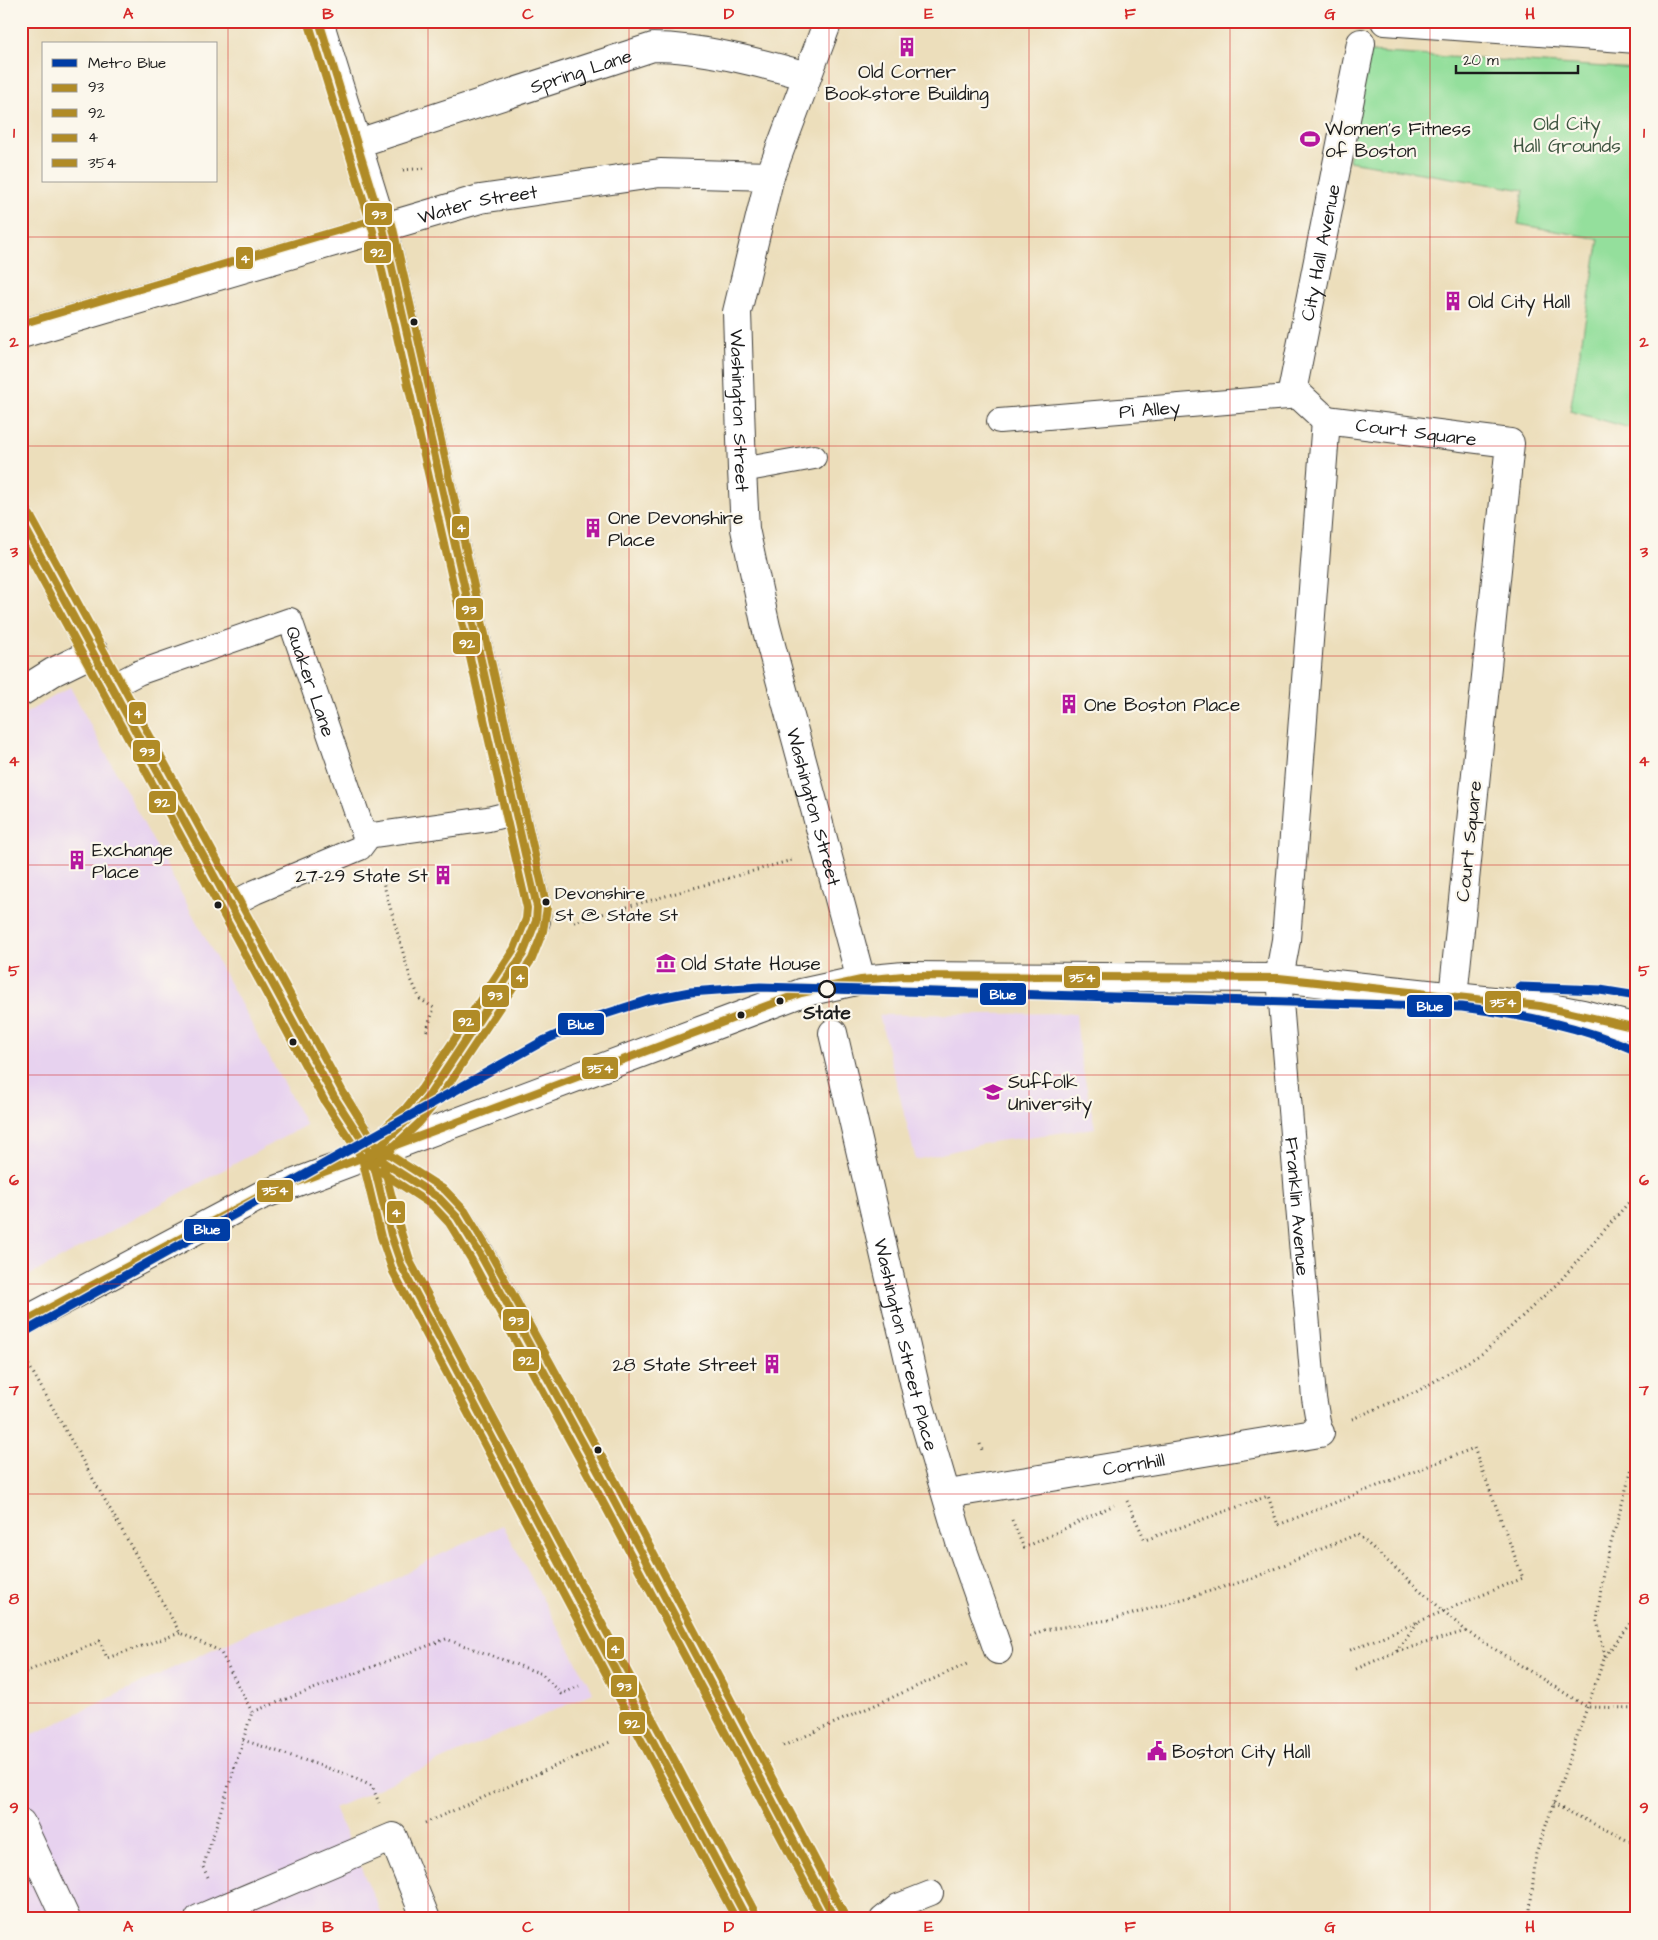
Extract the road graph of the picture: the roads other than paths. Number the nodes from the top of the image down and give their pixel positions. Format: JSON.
{"nodes":[{"id":1,"x":319,"y":21,"type":"edge"},
{"id":2,"x":828,"y":21,"type":"edge"},
{"id":3,"x":1386,"y":21,"type":"edge"},
{"id":4,"x":1392,"y":21,"type":"edge"},
{"id":5,"x":1591,"y":28,"type":"edge"},
{"id":6,"x":1637,"y":39,"type":"edge"},
{"id":7,"x":1361,"y":42,"type":"dead end"},
{"id":8,"x":807,"y":76,"type":"junction"},
{"id":9,"x":358,"y":143,"type":"junction"},
{"id":10,"x":770,"y":176,"type":"junction"},
{"id":11,"x":384,"y":228,"type":"junction"},
{"id":12,"x":21,"y":334,"type":"edge"},
{"id":13,"x":1300,"y":396,"type":"junction"},
{"id":14,"x":1326,"y":420,"type":"junction"},
{"id":15,"x":1000,"y":421,"type":"dead end"},
{"id":16,"x":814,"y":457,"type":"dead end"},
{"id":17,"x":742,"y":470,"type":"junction"},
{"id":18,"x":21,"y":520,"type":"edge"},
{"id":19,"x":94,"y":652,"type":"junction"},
{"id":20,"x":112,"y":687,"type":"junction"},
{"id":21,"x":21,"y":692,"type":"edge"},
{"id":22,"x":517,"y":812,"type":"junction"},
{"id":23,"x":366,"y":836,"type":"junction"},
{"id":24,"x":230,"y":904,"type":"junction"},
{"id":25,"x":1279,"y":978,"type":"junction"},
{"id":26,"x":861,"y":980,"type":"junction"},
{"id":27,"x":1453,"y":997,"type":"junction"},
{"id":28,"x":1637,"y":1028,"type":"edge"},
{"id":29,"x":833,"y":1033,"type":"dead end"},
{"id":30,"x":371,"y":1154,"type":"junction"},
{"id":31,"x":21,"y":1322,"type":"edge"},
{"id":32,"x":1320,"y":1433,"type":"joint"},
{"id":33,"x":948,"y":1494,"type":"junction"},
{"id":34,"x":986,"y":1656,"type":"road end"},
{"id":35,"x":21,"y":1823,"type":"edge"},
{"id":36,"x":931,"y":1893,"type":"dead end"},
{"id":37,"x":211,"y":1914,"type":"edge"},
{"id":38,"x":66,"y":1919,"type":"edge"},
{"id":39,"x":426,"y":1919,"type":"edge"},
{"id":40,"x":748,"y":1919,"type":"edge"},
{"id":41,"x":834,"y":1919,"type":"edge"},
{"id":42,"x":882,"y":1919,"type":"edge"}],
"edges":[{"from":1,"to":9,"type":"main road"},
{"from":2,"to":8,"type":"main road","name":"Washington Street"},
{"from":3,"to":4,"type":"main road"},
{"from":4,"to":5,"type":"main road"},
{"from":5,"to":6,"type":"main road"},
{"from":7,"to":13,"type":"main road","name":"City Hall Avenue"},
{"from":8,"to":9,"type":"main road","name":"Spring Lane"},
{"from":8,"to":10,"type":"main road","name":"Washington Street"},
{"from":9,"to":11,"type":"main road"},
{"from":10,"to":11,"type":"main road","name":"Water Street"},
{"from":10,"to":17,"type":"main road","name":"Washington Street"},
{"from":11,"to":12,"type":"main road","name":"Water Street"},
{"from":11,"to":22,"type":"main road"},
{"from":13,"to":14,"type":"main road"},
{"from":13,"to":15,"type":"lane","name":"Pi Alley"},
{"from":14,"to":25,"type":"main road"},
{"from":14,"to":27,"type":"main road","name":"Court Square"},
{"from":16,"to":17,"type":"lane"},
{"from":17,"to":26,"type":"main road","name":"Washington Street"},
{"from":18,"to":19,"type":"main road"},
{"from":19,"to":20,"type":"main road"},
{"from":19,"to":21,"type":"main road"},
{"from":20,"to":23,"type":"lane","name":"Quaker Lane"},
{"from":20,"to":24,"type":"main road"},
{"from":22,"to":23,"type":"lane"},
{"from":22,"to":30,"type":"main road"},
{"from":23,"to":24,"type":"lane"},
{"from":24,"to":30,"type":"main road"},
{"from":25,"to":26,"type":"main road"},
{"from":25,"to":27,"type":"main road"},
{"from":25,"to":32,"type":"lane","name":"Franklin Avenue"},
{"from":26,"to":30,"type":"main road"},
{"from":27,"to":28,"type":"main road"},
{"from":29,"to":33,"type":"main road","name":"Washington Street Place"},
{"from":30,"to":31,"type":"main road"},
{"from":30,"to":40,"type":"main road"},
{"from":30,"to":41,"type":"main road"},
{"from":32,"to":33,"type":"main road","name":"Cornhill"},
{"from":33,"to":34,"type":"main road","name":"Washington Street Place"},
{"from":35,"to":38,"type":"main road"},
{"from":36,"to":42,"type":"lane"},
{"from":37,"to":39,"type":"main road"}]}
